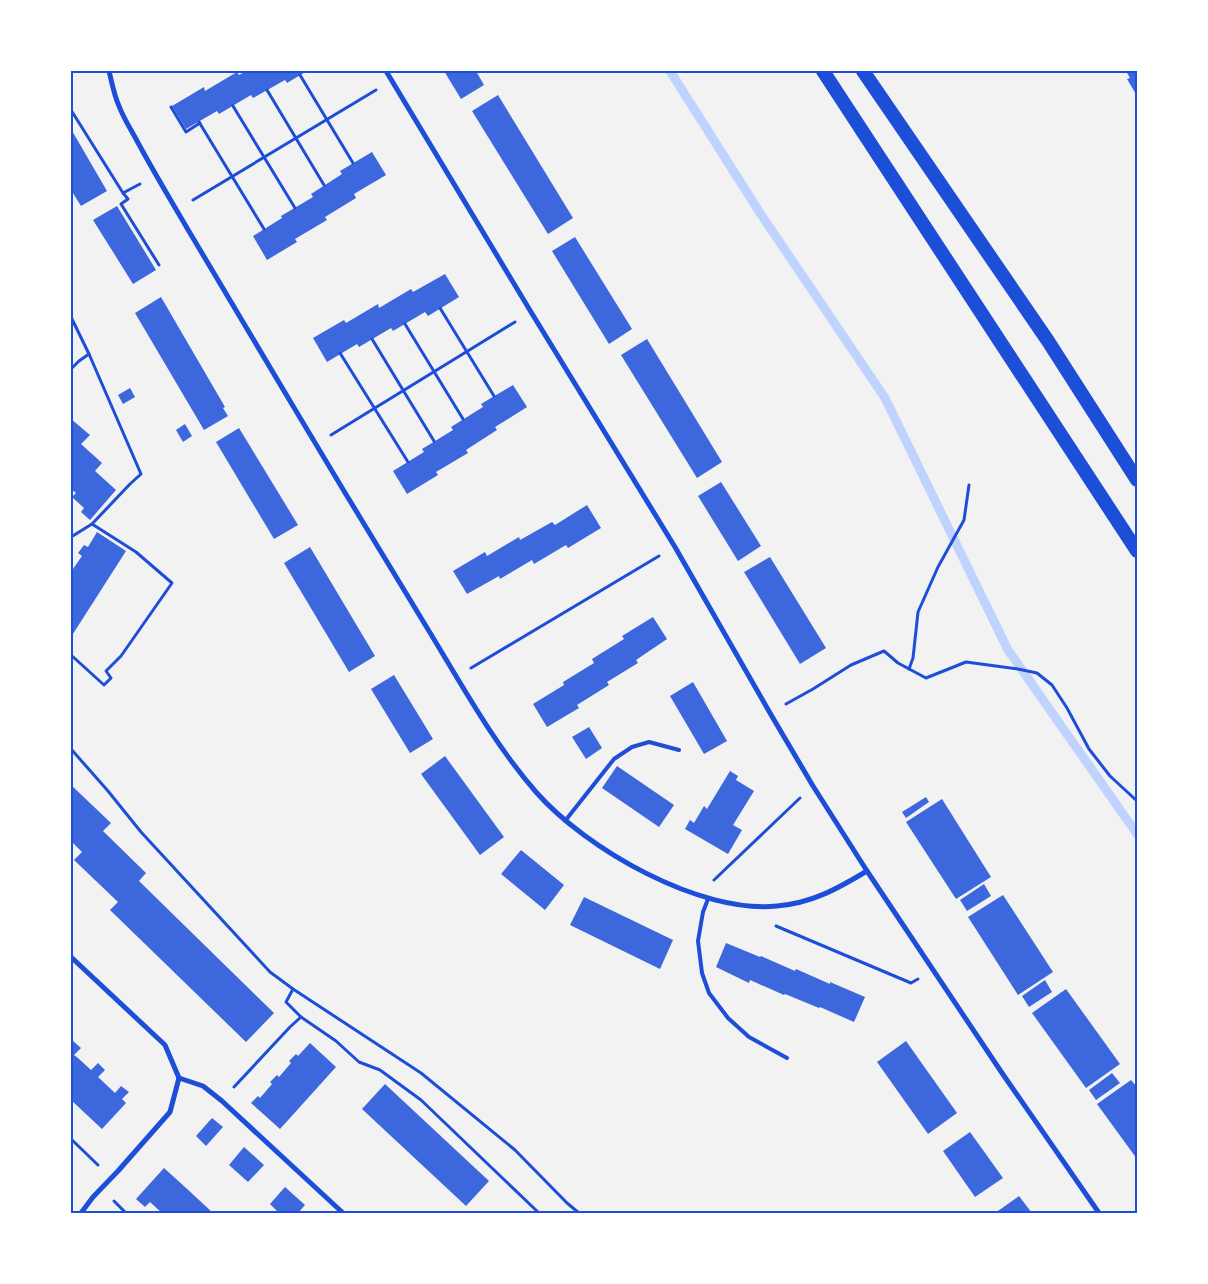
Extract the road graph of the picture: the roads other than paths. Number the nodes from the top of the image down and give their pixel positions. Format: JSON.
{"nodes":[{"id":1,"x":109,"y":71,"type":"edge"},
{"id":2,"x":386,"y":71,"type":"edge"},
{"id":3,"x":823,"y":71,"type":"edge"},
{"id":4,"x":863,"y":71,"type":"edge"},
{"id":5,"x":1137,"y":480,"type":"edge"},
{"id":6,"x":1137,"y":551,"type":"edge"},
{"id":7,"x":679,"y":750,"type":"dead end"},
{"id":8,"x":565,"y":821,"type":"junction"},
{"id":9,"x":867,"y":872,"type":"junction"},
{"id":10,"x":708,"y":899,"type":"junction"},
{"id":11,"x":71,"y":957,"type":"edge"},
{"id":12,"x":787,"y":1058,"type":"dead end"},
{"id":13,"x":179,"y":1078,"type":"junction"},
{"id":14,"x":81,"y":1213,"type":"edge"},
{"id":15,"x":343,"y":1213,"type":"edge"},
{"id":16,"x":1099,"y":1213,"type":"edge"}],
"edges":[{"from":1,"to":8,"type":"street"},
{"from":2,"to":9,"type":"street"},
{"from":3,"to":6,"type":"highway"},
{"from":4,"to":5,"type":"highway"},
{"from":7,"to":8,"type":"lane"},
{"from":8,"to":10,"type":"street"},
{"from":9,"to":10,"type":"street"},
{"from":9,"to":16,"type":"street"},
{"from":10,"to":12,"type":"lane"},
{"from":11,"to":13,"type":"street"},
{"from":13,"to":14,"type":"street"},
{"from":13,"to":15,"type":"street"}]}
